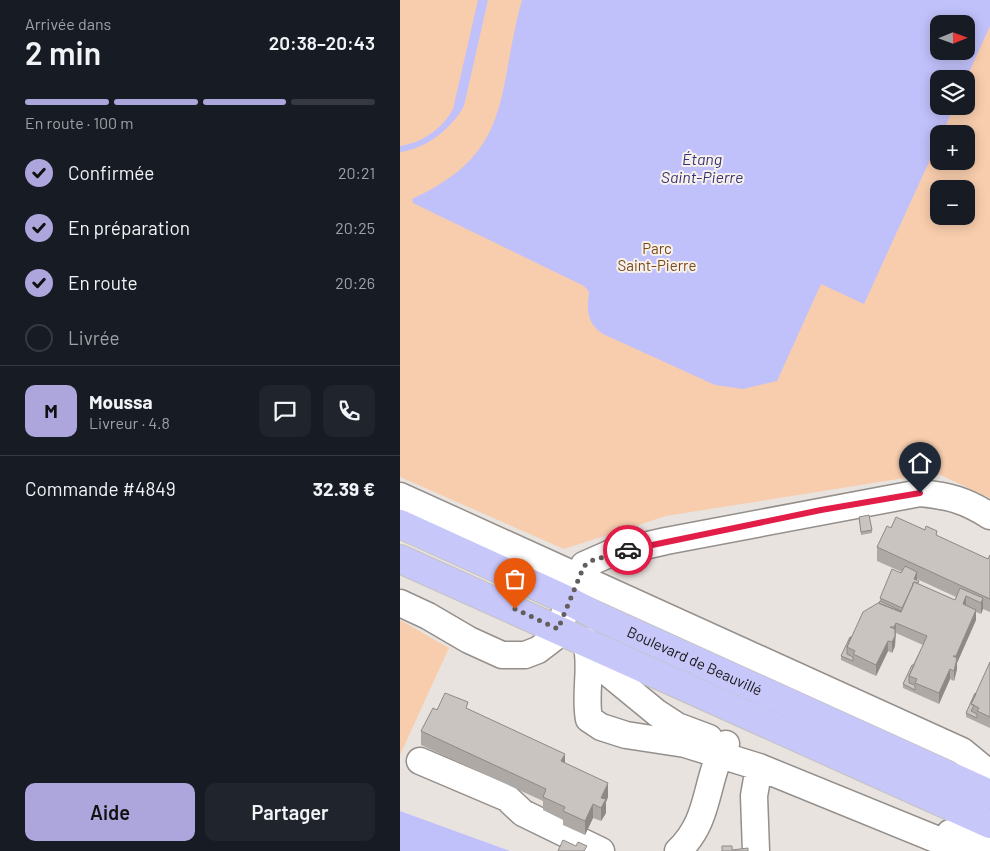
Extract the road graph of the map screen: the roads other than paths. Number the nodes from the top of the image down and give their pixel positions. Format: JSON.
{"nodes":[{"id":1,"x":400,"y":496,"type":"edge"},
{"id":2,"x":990,"y":516,"type":"edge"},
{"id":3,"x":400,"y":524,"type":"edge"},
{"id":4,"x":400,"y":558,"type":"edge"},
{"id":5,"x":573,"y":589,"type":"junction"},
{"id":6,"x":400,"y":603,"type":"edge"},
{"id":7,"x":558,"y":629,"type":"junction"},
{"id":8,"x":588,"y":650,"type":"junction"},
{"id":9,"x":712,"y":746,"type":"junction"},
{"id":10,"x":420,"y":761,"type":"dead end"},
{"id":11,"x":759,"y":767,"type":"junction"},
{"id":12,"x":990,"y":774,"type":"edge"},
{"id":13,"x":990,"y":794,"type":"edge"},
{"id":14,"x":990,"y":824,"type":"edge"},
{"id":15,"x":914,"y":842,"type":"edge"},
{"id":16,"x":990,"y":850,"type":"edge"},
{"id":17,"x":601,"y":851,"type":"edge"},
{"id":18,"x":678,"y":851,"type":"edge"},
{"id":19,"x":756,"y":851,"type":"edge"},
{"id":20,"x":965,"y":851,"type":"edge"}],
"edges":[{"from":1,"to":5,"type":"street"},
{"from":2,"to":5,"type":"street"},
{"from":3,"to":5,"type":"main road","name":"Boulevard de Beauvillé"},
{"from":4,"to":7,"type":"main road","name":"Boulevard de Beauvillé"},
{"from":5,"to":7,"type":"street"},
{"from":5,"to":12,"type":"street"},
{"from":5,"to":13,"type":"main road","name":"Boulevard de Beauvillé"},
{"from":6,"to":7,"type":"street"},
{"from":7,"to":8,"type":"main road","name":"Boulevard de Beauvillé"},
{"from":8,"to":9,"type":"street"},
{"from":8,"to":9,"type":"street"},
{"from":8,"to":14,"type":"main road","name":"Boulevard de Beauvillé"},
{"from":9,"to":11,"type":"street"},
{"from":9,"to":16,"type":"street"},
{"from":9,"to":18,"type":"street"},
{"from":10,"to":17,"type":"street"},
{"from":11,"to":15,"type":"street"},
{"from":11,"to":19,"type":"street"},
{"from":15,"to":20,"type":"street"}]}
